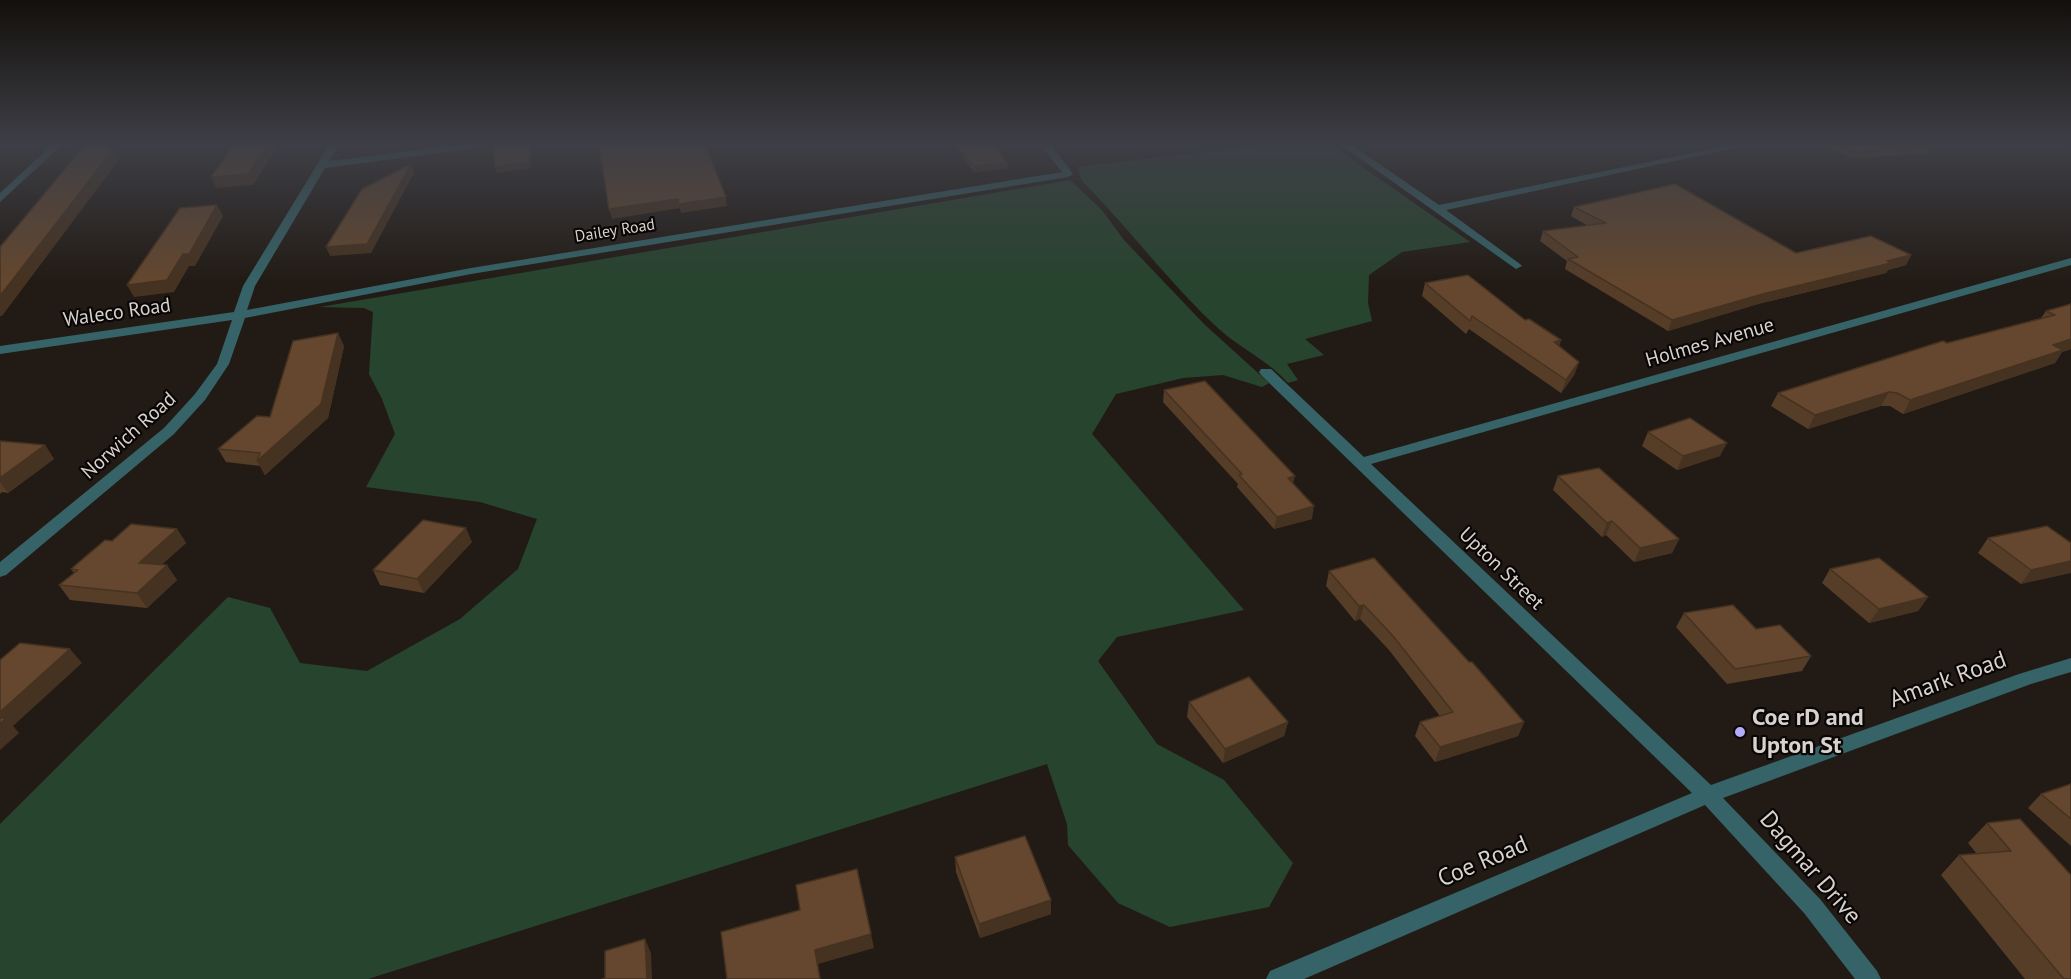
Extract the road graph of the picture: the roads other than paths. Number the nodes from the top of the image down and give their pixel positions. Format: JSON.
{"nodes":[{"id":1,"x":308,"y":191,"type":"edge"},
{"id":2,"x":965,"y":191,"type":"edge"},
{"id":3,"x":1413,"y":191,"type":"edge"},
{"id":4,"x":1522,"y":191,"type":"edge"},
{"id":5,"x":1438,"y":208,"type":"junction"},
{"id":6,"x":2071,"y":261,"type":"edge"},
{"id":7,"x":1516,"y":266,"type":"dead end"},
{"id":8,"x":239,"y":315,"type":"junction"},
{"id":9,"x":0,"y":350,"type":"edge"},
{"id":10,"x":1266,"y":372,"type":"dead end"},
{"id":11,"x":1360,"y":463,"type":"junction"},
{"id":12,"x":0,"y":571,"type":"edge"},
{"id":13,"x":2071,"y":665,"type":"edge"},
{"id":14,"x":1708,"y":795,"type":"junction"},
{"id":15,"x":1278,"y":979,"type":"edge"},
{"id":16,"x":1869,"y":979,"type":"edge"}],
"edges":[{"from":1,"to":8,"type":"street","name":"Norwich Road"},
{"from":2,"to":8,"type":"street","name":"Dailey Road"},
{"from":3,"to":5,"type":"street"},
{"from":4,"to":5,"type":"street"},
{"from":5,"to":7,"type":"street"},
{"from":6,"to":11,"type":"street","name":"Holmes Avenue"},
{"from":8,"to":9,"type":"street","name":"Waleco Road"},
{"from":8,"to":12,"type":"street","name":"Norwich Road"},
{"from":10,"to":11,"type":"street","name":"Upton Street"},
{"from":11,"to":14,"type":"street","name":"Upton Street"},
{"from":13,"to":14,"type":"street","name":"Amark Road"},
{"from":14,"to":15,"type":"street","name":"Coe Road"},
{"from":14,"to":16,"type":"street","name":"Dagmar Drive"}]}
